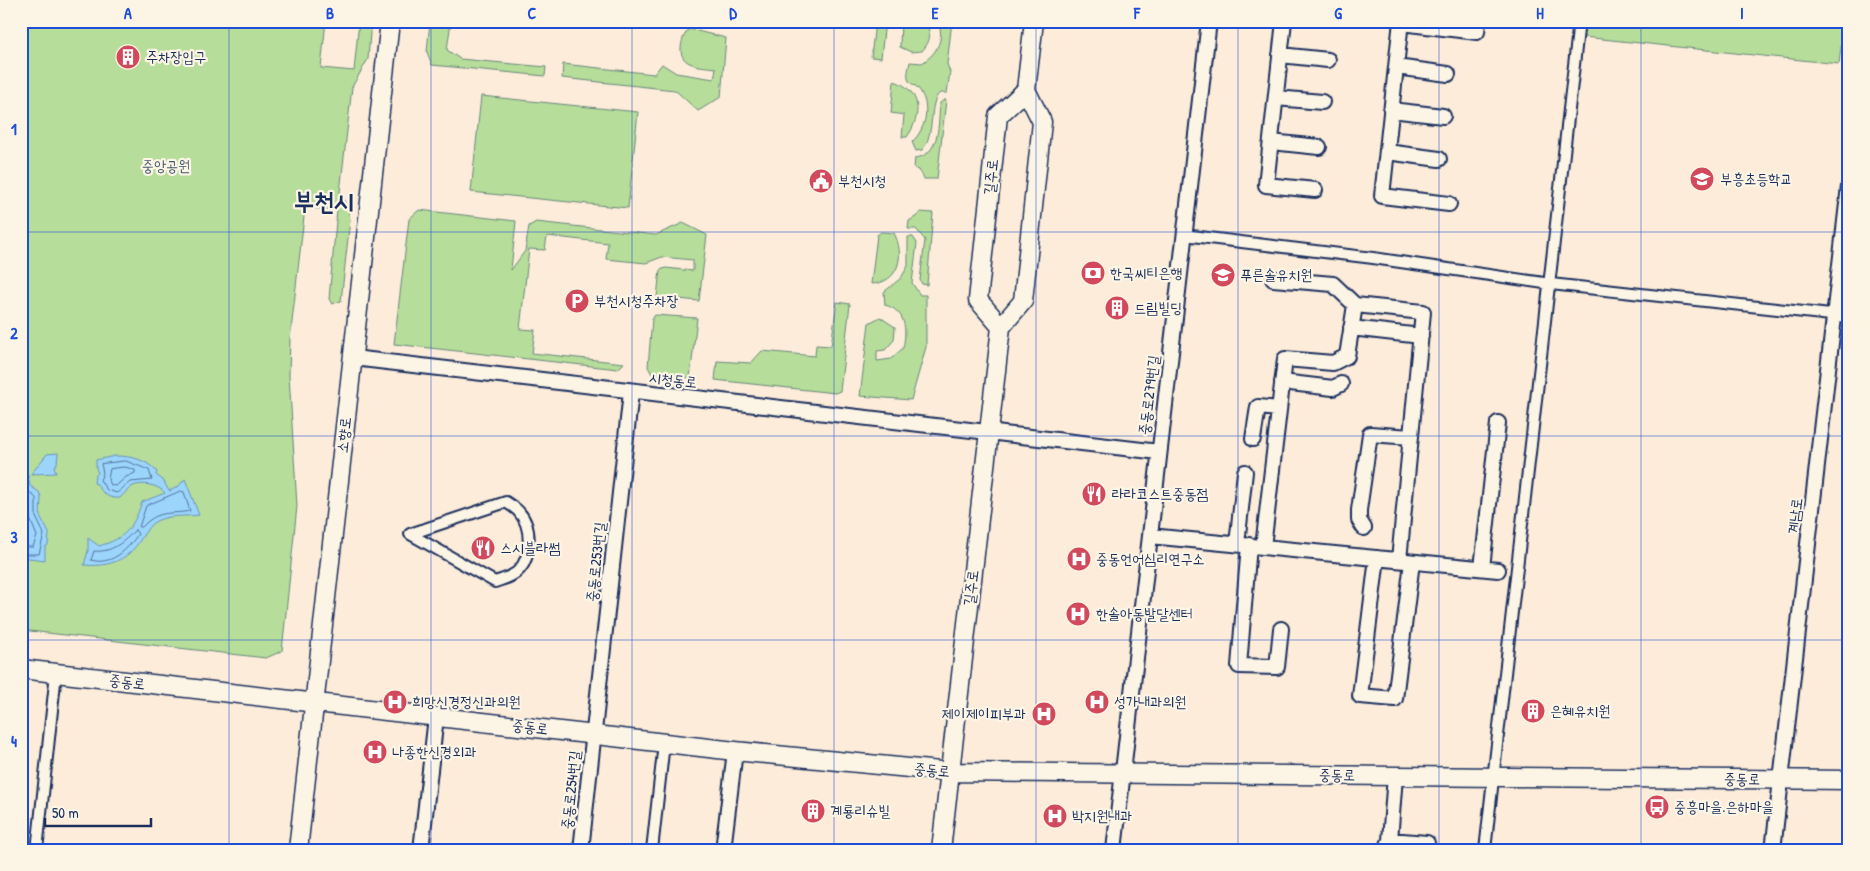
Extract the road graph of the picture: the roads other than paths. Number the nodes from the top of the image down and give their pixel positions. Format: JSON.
{"nodes":[{"id":1,"x":390,"y":21,"type":"edge"},
{"id":2,"x":1034,"y":21,"type":"edge"},
{"id":3,"x":1209,"y":21,"type":"edge"},
{"id":4,"x":1284,"y":21,"type":"edge"},
{"id":5,"x":1478,"y":21,"type":"edge"},
{"id":6,"x":1579,"y":21,"type":"edge"},
{"id":7,"x":1401,"y":22,"type":"edge"},
{"id":8,"x":1280,"y":55,"type":"junction"},
{"id":9,"x":1328,"y":60,"type":"dead end"},
{"id":10,"x":1396,"y":67,"type":"junction"},
{"id":11,"x":1448,"y":74,"type":"dead end"},
{"id":12,"x":1026,"y":90,"type":"junction"},
{"id":13,"x":1276,"y":98,"type":"junction"},
{"id":14,"x":1322,"y":102,"type":"dead end"},
{"id":15,"x":1391,"y":110,"type":"junction"},
{"id":16,"x":1443,"y":116,"type":"dead end"},
{"id":17,"x":1271,"y":142,"type":"junction"},
{"id":18,"x":1319,"y":147,"type":"dead end"},
{"id":19,"x":1386,"y":152,"type":"junction"},
{"id":20,"x":1439,"y":158,"type":"dead end"},
{"id":21,"x":1849,"y":186,"type":"edge"},
{"id":22,"x":1315,"y":190,"type":"dead end"},
{"id":23,"x":1449,"y":204,"type":"dead end"},
{"id":24,"x":1184,"y":235,"type":"junction"},
{"id":25,"x":1273,"y":279,"type":"dead end"},
{"id":26,"x":1551,"y":284,"type":"junction"},
{"id":27,"x":1355,"y":305,"type":"junction"},
{"id":28,"x":1834,"y":315,"type":"junction"},
{"id":29,"x":1849,"y":317,"type":"edge"},
{"id":30,"x":1001,"y":327,"type":"junction"},
{"id":31,"x":1351,"y":328,"type":"junction"},
{"id":32,"x":1421,"y":336,"type":"junction"},
{"id":33,"x":352,"y":358,"type":"junction"},
{"id":34,"x":1282,"y":382,"type":"junction"},
{"id":35,"x":1342,"y":384,"type":"dead end"},
{"id":36,"x":631,"y":392,"type":"junction"},
{"id":37,"x":1279,"y":409,"type":"junction"},
{"id":38,"x":1498,"y":422,"type":"dead end"},
{"id":39,"x":990,"y":432,"type":"junction"},
{"id":40,"x":1411,"y":437,"type":"junction"},
{"id":41,"x":1253,"y":439,"type":"dead end"},
{"id":42,"x":1159,"y":452,"type":"junction"},
{"id":43,"x":1245,"y":472,"type":"dead end"},
{"id":44,"x":506,"y":502,"type":"joint"},
{"id":45,"x":1364,"y":528,"type":"dead end"},
{"id":46,"x":1150,"y":536,"type":"junction"},
{"id":47,"x":1243,"y":545,"type":"junction"},
{"id":48,"x":1263,"y":547,"type":"junction"},
{"id":49,"x":1377,"y":558,"type":"junction"},
{"id":50,"x":1405,"y":561,"type":"junction"},
{"id":51,"x":1482,"y":568,"type":"junction"},
{"id":52,"x":1498,"y":570,"type":"dead end"},
{"id":53,"x":1281,"y":629,"type":"dead end"},
{"id":54,"x":21,"y":670,"type":"edge"},
{"id":55,"x":56,"y":673,"type":"junction"},
{"id":56,"x":314,"y":703,"type":"junction"},
{"id":57,"x":436,"y":717,"type":"junction"},
{"id":58,"x":594,"y":735,"type":"junction"},
{"id":59,"x":664,"y":742,"type":"junction"},
{"id":60,"x":735,"y":751,"type":"junction"},
{"id":61,"x":950,"y":772,"type":"junction"},
{"id":62,"x":1123,"y":772,"type":"junction"},
{"id":63,"x":1395,"y":776,"type":"junction"},
{"id":64,"x":1493,"y":776,"type":"junction"},
{"id":65,"x":1781,"y":779,"type":"junction"},
{"id":66,"x":1849,"y":780,"type":"edge"},
{"id":67,"x":1427,"y":843,"type":"dead end"},
{"id":68,"x":1388,"y":845,"type":"edge"},
{"id":69,"x":37,"y":850,"type":"edge"},
{"id":70,"x":298,"y":850,"type":"edge"},
{"id":71,"x":422,"y":850,"type":"edge"},
{"id":72,"x":581,"y":850,"type":"edge"},
{"id":73,"x":652,"y":850,"type":"edge"},
{"id":74,"x":723,"y":850,"type":"edge"},
{"id":75,"x":941,"y":850,"type":"edge"},
{"id":76,"x":1114,"y":850,"type":"edge"},
{"id":77,"x":1485,"y":850,"type":"edge"},
{"id":78,"x":1773,"y":850,"type":"edge"}],
"edges":[{"from":1,"to":33,"type":"street","name":"소향로"},
{"from":2,"to":12,"type":"street"},
{"from":3,"to":24,"type":"street","name":"중동로279번길"},
{"from":4,"to":8,"type":"street"},
{"from":5,"to":7,"type":"street"},
{"from":6,"to":26,"type":"street"},
{"from":7,"to":10,"type":"street"},
{"from":8,"to":9,"type":"street"},
{"from":8,"to":13,"type":"street"},
{"from":10,"to":11,"type":"street"},
{"from":10,"to":15,"type":"street"},
{"from":12,"to":30,"type":"street"},
{"from":12,"to":30,"type":"street","name":"길주로"},
{"from":13,"to":14,"type":"street"},
{"from":13,"to":17,"type":"street"},
{"from":15,"to":16,"type":"street"},
{"from":15,"to":19,"type":"street"},
{"from":17,"to":18,"type":"street"},
{"from":17,"to":22,"type":"street"},
{"from":19,"to":20,"type":"street"},
{"from":19,"to":23,"type":"street"},
{"from":21,"to":28,"type":"street","name":"계남로"},
{"from":24,"to":26,"type":"street"},
{"from":24,"to":42,"type":"street","name":"중동로279번길"},
{"from":25,"to":27,"type":"street"},
{"from":26,"to":28,"type":"street"},
{"from":26,"to":64,"type":"street"},
{"from":27,"to":31,"type":"street"},
{"from":27,"to":32,"type":"street"},
{"from":28,"to":29,"type":"street"},
{"from":28,"to":65,"type":"street","name":"계남로"},
{"from":30,"to":39,"type":"street","name":"길주로"},
{"from":31,"to":32,"type":"street"},
{"from":31,"to":34,"type":"street"},
{"from":32,"to":40,"type":"street"},
{"from":33,"to":36,"type":"street","name":"시청동로"},
{"from":33,"to":56,"type":"street","name":"소향로"},
{"from":34,"to":35,"type":"street"},
{"from":34,"to":37,"type":"street"},
{"from":36,"to":39,"type":"street","name":"시청동로"},
{"from":36,"to":58,"type":"street","name":"중동로253번길"},
{"from":37,"to":41,"type":"street"},
{"from":37,"to":48,"type":"street"},
{"from":38,"to":51,"type":"street"},
{"from":39,"to":42,"type":"street","name":"시청동로"},
{"from":39,"to":61,"type":"street","name":"길주로"},
{"from":40,"to":45,"type":"street"},
{"from":40,"to":50,"type":"street"},
{"from":42,"to":46,"type":"street","name":"중동로279번길"},
{"from":43,"to":47,"type":"street"},
{"from":44,"to":44,"type":"street"},
{"from":46,"to":47,"type":"street"},
{"from":46,"to":62,"type":"street","name":"중동로279번길"},
{"from":47,"to":48,"type":"street"},
{"from":47,"to":53,"type":"street"},
{"from":48,"to":49,"type":"street"},
{"from":49,"to":50,"type":"street"},
{"from":49,"to":50,"type":"street"},
{"from":50,"to":51,"type":"street"},
{"from":51,"to":52,"type":"street"},
{"from":54,"to":55,"type":"street","name":"중동로"},
{"from":55,"to":56,"type":"street","name":"중동로"},
{"from":55,"to":69,"type":"street"},
{"from":56,"to":57,"type":"street","name":"중동로"},
{"from":56,"to":70,"type":"street","name":"소향로"},
{"from":57,"to":58,"type":"street","name":"중동로"},
{"from":57,"to":71,"type":"street"},
{"from":58,"to":59,"type":"street","name":"중동로"},
{"from":58,"to":72,"type":"street","name":"중동로254번길"},
{"from":59,"to":60,"type":"street","name":"중동로"},
{"from":59,"to":73,"type":"street"},
{"from":60,"to":61,"type":"street","name":"중동로"},
{"from":60,"to":74,"type":"street"},
{"from":61,"to":62,"type":"street","name":"중동로"},
{"from":61,"to":75,"type":"street","name":"길주로"},
{"from":62,"to":63,"type":"street","name":"중동로"},
{"from":62,"to":76,"type":"street","name":"중동로279번길"},
{"from":63,"to":64,"type":"street","name":"중동로"},
{"from":63,"to":68,"type":"street"},
{"from":64,"to":65,"type":"street","name":"중동로"},
{"from":64,"to":77,"type":"street"},
{"from":65,"to":66,"type":"street","name":"중동로"},
{"from":65,"to":78,"type":"street","name":"계남로"},
{"from":67,"to":68,"type":"street"}]}
